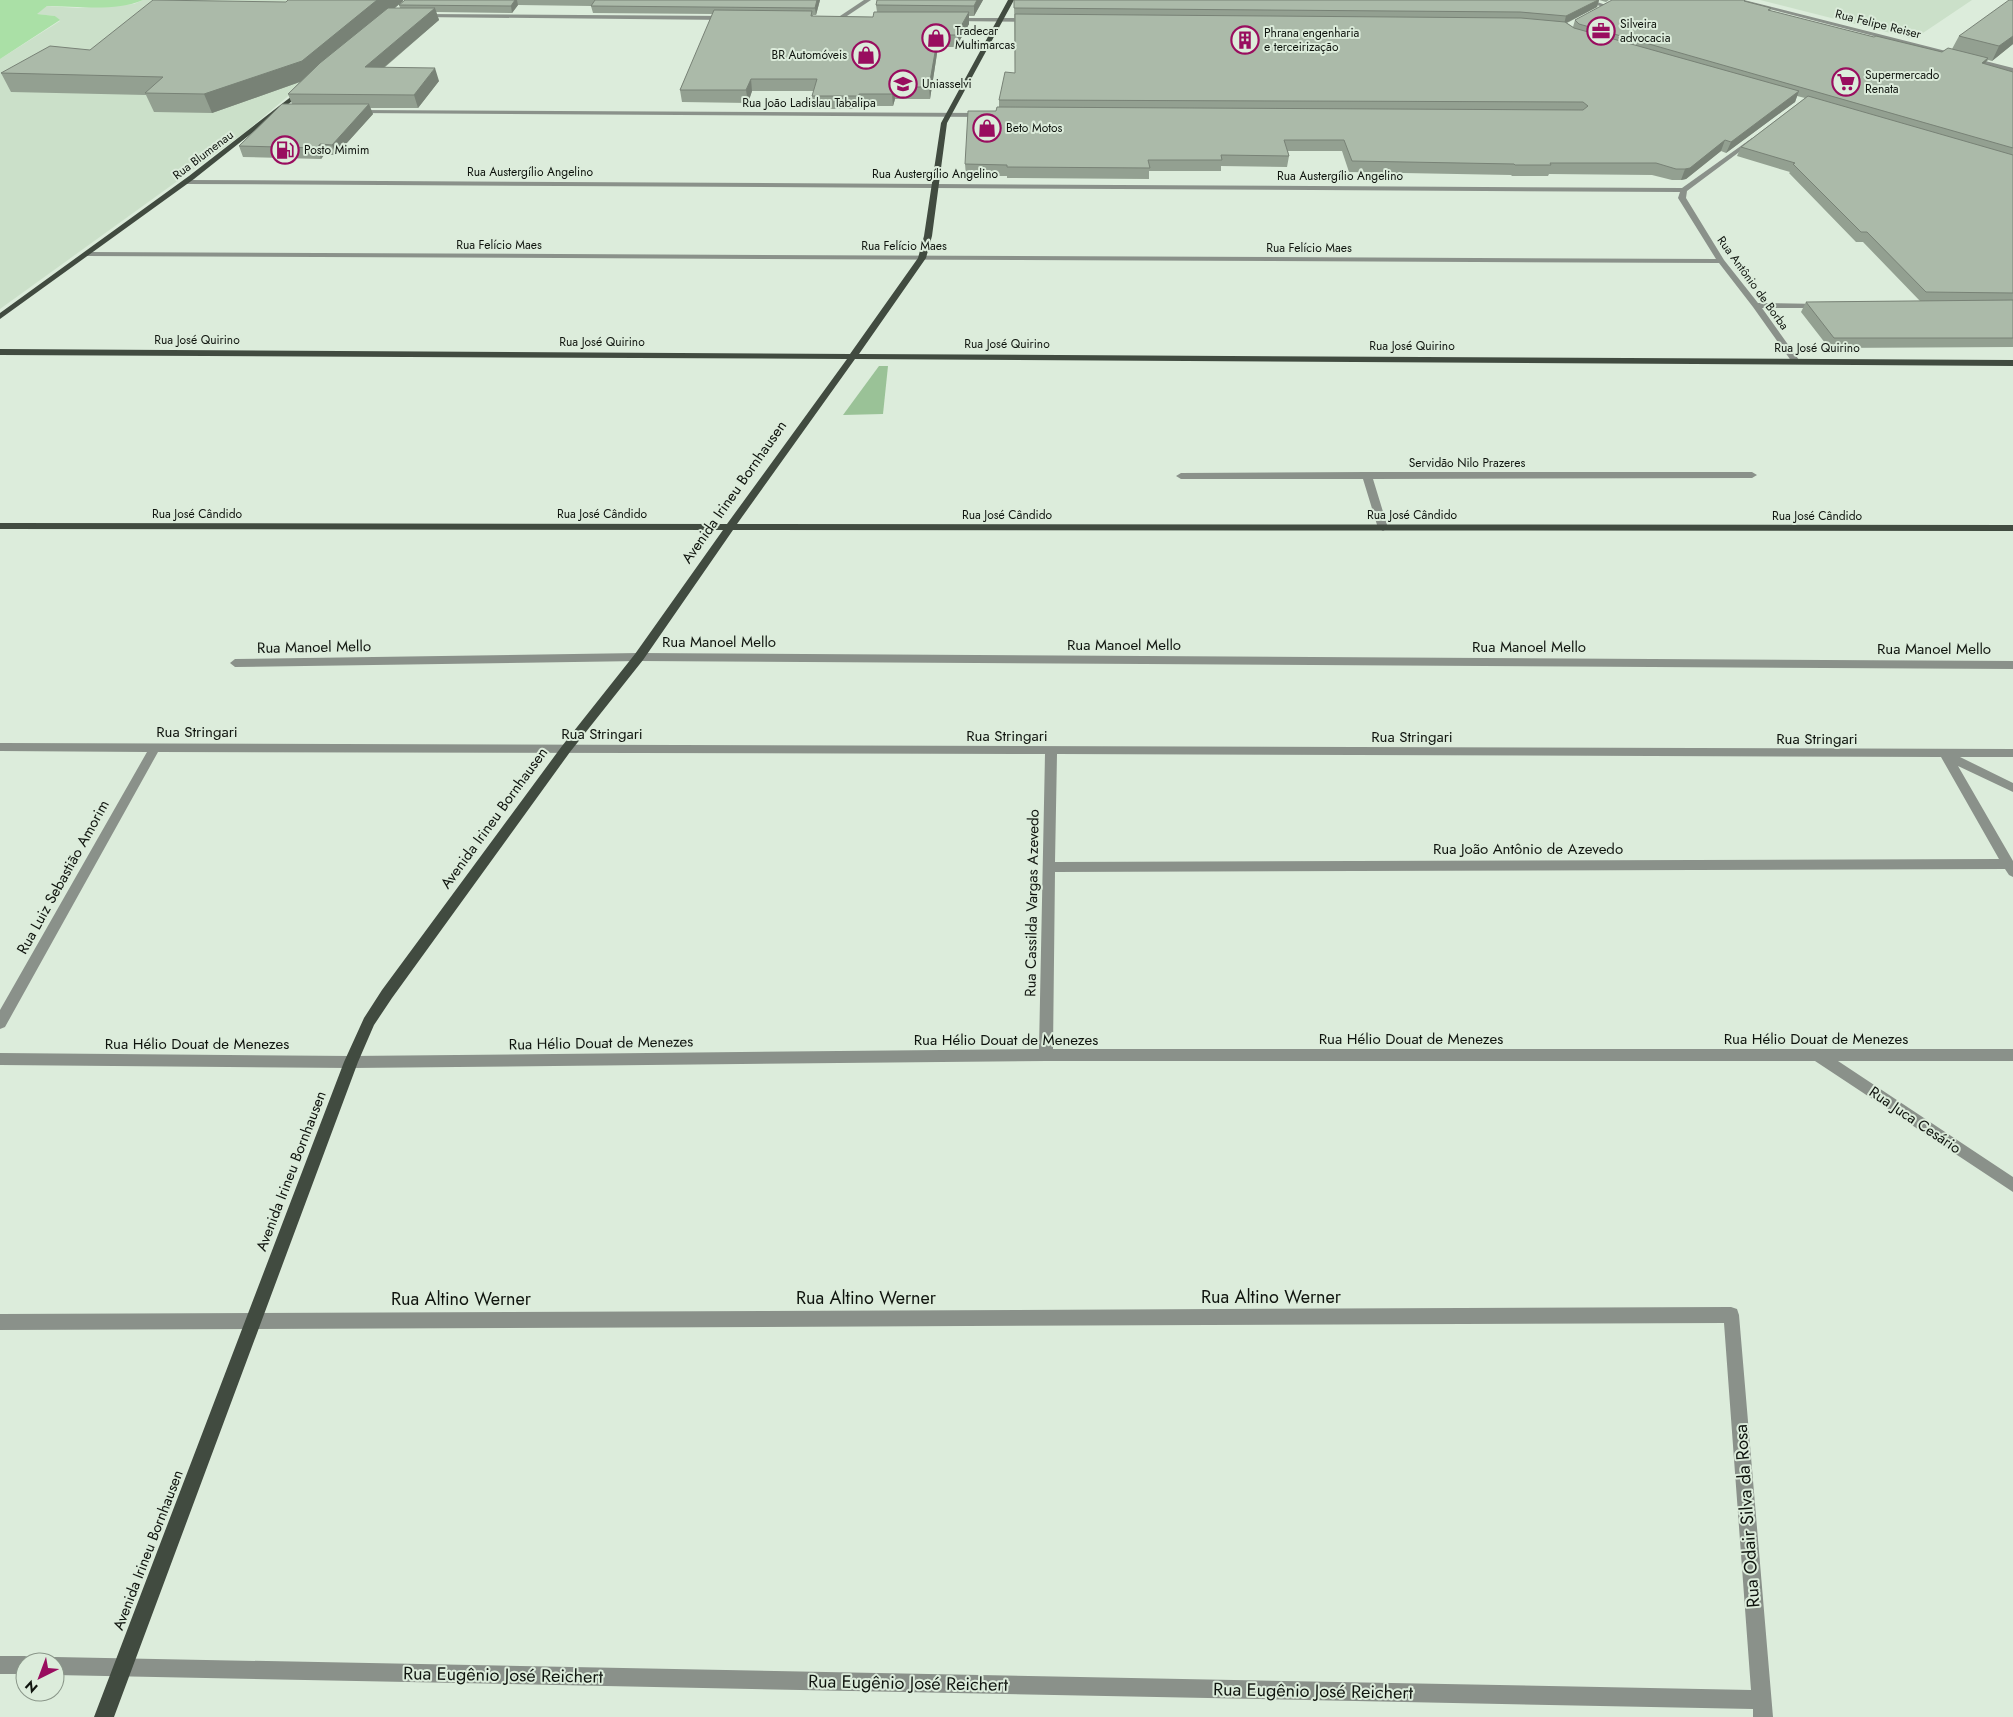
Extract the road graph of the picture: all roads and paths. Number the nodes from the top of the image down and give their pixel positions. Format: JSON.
{"nodes":[{"id":1,"x":868,"y":0,"type":"edge"},
{"id":2,"x":1011,"y":0,"type":"edge"},
{"id":3,"x":1585,"y":0,"type":"edge"},
{"id":4,"x":1737,"y":0,"type":"edge"},
{"id":5,"x":1599,"y":10,"type":"edge"},
{"id":6,"x":411,"y":16,"type":"edge"},
{"id":7,"x":739,"y":18,"type":"edge"},
{"id":8,"x":829,"y":19,"type":"edge"},
{"id":9,"x":839,"y":19,"type":"junction"},
{"id":10,"x":848,"y":19,"type":"edge"},
{"id":11,"x":942,"y":20,"type":"edge"},
{"id":12,"x":999,"y":20,"type":"junction"},
{"id":13,"x":1039,"y":20,"type":"edge"},
{"id":14,"x":2013,"y":70,"type":"edge"},
{"id":15,"x":307,"y":86,"type":"edge"},
{"id":16,"x":277,"y":111,"type":"junction"},
{"id":17,"x":287,"y":111,"type":"edge"},
{"id":18,"x":346,"y":112,"type":"edge"},
{"id":19,"x":948,"y":115,"type":"junction"},
{"id":20,"x":987,"y":115,"type":"edge"},
{"id":21,"x":1755,"y":138,"type":"edge"},
{"id":22,"x":186,"y":182,"type":"junction"},
{"id":23,"x":935,"y":186,"type":"junction"},
{"id":24,"x":1684,"y":190,"type":"junction"},
{"id":25,"x":87,"y":254,"type":"junction"},
{"id":26,"x":922,"y":258,"type":"junction"},
{"id":27,"x":1721,"y":261,"type":"junction"},
{"id":28,"x":1756,"y":305,"type":"junction"},
{"id":29,"x":1825,"y":306,"type":"edge"},
{"id":30,"x":0,"y":317,"type":"edge"},
{"id":31,"x":0,"y":352,"type":"edge"},
{"id":32,"x":853,"y":355,"type":"junction"},
{"id":33,"x":1795,"y":360,"type":"junction"},
{"id":34,"x":2013,"y":363,"type":"edge"},
{"id":35,"x":1367,"y":475,"type":"junction"},
{"id":36,"x":1752,"y":475,"type":"dead end"},
{"id":37,"x":1181,"y":476,"type":"dead end"},
{"id":38,"x":0,"y":526,"type":"edge"},
{"id":39,"x":730,"y":527,"type":"junction"},
{"id":40,"x":1384,"y":528,"type":"junction"},
{"id":41,"x":2013,"y":528,"type":"edge"},
{"id":42,"x":639,"y":657,"type":"junction"},
{"id":43,"x":235,"y":663,"type":"dead end"},
{"id":44,"x":2013,"y":665,"type":"edge"},
{"id":45,"x":0,"y":746,"type":"edge"},
{"id":46,"x":155,"y":747,"type":"junction"},
{"id":47,"x":566,"y":749,"type":"junction"},
{"id":48,"x":1051,"y":751,"type":"junction"},
{"id":49,"x":2013,"y":753,"type":"edge"},
{"id":50,"x":1945,"y":754,"type":"junction"},
{"id":51,"x":2013,"y":788,"type":"edge"},
{"id":52,"x":1049,"y":867,"type":"junction"},
{"id":53,"x":2011,"y":868,"type":"edge"},
{"id":54,"x":0,"y":1022,"type":"edge"},
{"id":55,"x":1046,"y":1055,"type":"junction"},
{"id":56,"x":1817,"y":1055,"type":"junction"},
{"id":57,"x":2013,"y":1055,"type":"edge"},
{"id":58,"x":0,"y":1059,"type":"edge"},
{"id":59,"x":351,"y":1062,"type":"junction"},
{"id":60,"x":2013,"y":1185,"type":"edge"},
{"id":61,"x":1731,"y":1315,"type":"joint"},
{"id":62,"x":254,"y":1320,"type":"junction"},
{"id":63,"x":0,"y":1322,"type":"edge"},
{"id":64,"x":0,"y":1665,"type":"edge"},
{"id":65,"x":15,"y":1666,"type":"edge"},
{"id":66,"x":65,"y":1666,"type":"edge"},
{"id":67,"x":123,"y":1667,"type":"junction"},
{"id":68,"x":1762,"y":1708,"type":"edge"},
{"id":69,"x":104,"y":1717,"type":"edge"}],
"edges":[{"from":1,"to":9,"type":"street"},
{"from":2,"to":12,"type":"main road","name":"Avenida Irineu Bornhausen"},
{"from":3,"to":5,"type":"street"},
{"from":4,"to":14,"type":"street","name":"Rua Felipe Reiser"},
{"from":6,"to":7,"type":"street"},
{"from":8,"to":9,"type":"street"},
{"from":9,"to":10,"type":"street"},
{"from":11,"to":12,"type":"street"},
{"from":12,"to":13,"type":"street"},
{"from":12,"to":19,"type":"main road","name":"Avenida Irineu Bornhausen"},
{"from":15,"to":16,"type":"main road","name":"Rua Blumenau"},
{"from":16,"to":17,"type":"street"},
{"from":16,"to":22,"type":"main road","name":"Rua Blumenau"},
{"from":18,"to":19,"type":"street","name":"Rua João Ladislau Tabalipa"},
{"from":19,"to":20,"type":"street","name":"Rua João Ladislau Tabalipa"},
{"from":19,"to":23,"type":"main road","name":"Avenida Irineu Bornhausen"},
{"from":21,"to":24,"type":"street"},
{"from":22,"to":23,"type":"street","name":"Rua Austergílio Angelino"},
{"from":22,"to":25,"type":"main road","name":"Rua Blumenau"},
{"from":23,"to":24,"type":"street","name":"Rua Austergílio Angelino"},
{"from":23,"to":26,"type":"main road","name":"Avenida Irineu Bornhausen"},
{"from":24,"to":27,"type":"street","name":"Rua Antônio de Borba"},
{"from":25,"to":26,"type":"street","name":"Rua Felício Maes"},
{"from":25,"to":30,"type":"main road","name":"Rua Blumenau"},
{"from":26,"to":27,"type":"street","name":"Rua Felício Maes"},
{"from":26,"to":32,"type":"main road","name":"Avenida Irineu Bornhausen"},
{"from":27,"to":28,"type":"street","name":"Rua Antônio de Borba"},
{"from":28,"to":29,"type":"street"},
{"from":28,"to":33,"type":"street","name":"Rua Antônio de Borba"},
{"from":31,"to":32,"type":"main road","name":"Rua José Quirino"},
{"from":32,"to":33,"type":"main road","name":"Rua José Quirino"},
{"from":32,"to":39,"type":"main road","name":"Avenida Irineu Bornhausen"},
{"from":33,"to":34,"type":"main road","name":"Rua José Quirino"},
{"from":35,"to":36,"type":"street","name":"Servidão Nilo Prazeres"},
{"from":35,"to":37,"type":"street","name":"Servidão Nilo Prazeres"},
{"from":35,"to":40,"type":"street"},
{"from":38,"to":39,"type":"main road","name":"Rua José Cândido"},
{"from":39,"to":40,"type":"main road","name":"Rua José Cândido"},
{"from":39,"to":42,"type":"main road","name":"Avenida Irineu Bornhausen"},
{"from":40,"to":41,"type":"main road","name":"Rua José Cândido"},
{"from":42,"to":43,"type":"street","name":"Rua Manoel Mello"},
{"from":42,"to":44,"type":"street","name":"Rua Manoel Mello"},
{"from":42,"to":47,"type":"main road","name":"Avenida Irineu Bornhausen"},
{"from":45,"to":46,"type":"street","name":"Rua Stringari"},
{"from":46,"to":47,"type":"street","name":"Rua Stringari"},
{"from":46,"to":54,"type":"street","name":"Rua Luiz Sebastião Amorim"},
{"from":47,"to":48,"type":"street","name":"Rua Stringari"},
{"from":47,"to":59,"type":"main road","name":"Avenida Irineu Bornhausen"},
{"from":48,"to":50,"type":"street","name":"Rua Stringari"},
{"from":48,"to":52,"type":"street","name":"Rua Cassilda Vargas Azevedo"},
{"from":49,"to":50,"type":"street","name":"Rua Stringari"},
{"from":50,"to":51,"type":"street"},
{"from":50,"to":53,"type":"street"},
{"from":52,"to":53,"type":"street","name":"Rua João Antônio de Azevedo"},
{"from":52,"to":55,"type":"street","name":"Rua Cassilda Vargas Azevedo"},
{"from":55,"to":56,"type":"street","name":"Rua Hélio Douat de Menezes"},
{"from":55,"to":59,"type":"street","name":"Rua Hélio Douat de Menezes"},
{"from":56,"to":57,"type":"street","name":"Rua Hélio Douat de Menezes"},
{"from":56,"to":60,"type":"street","name":"Rua Juca Cesário"},
{"from":58,"to":59,"type":"street","name":"Rua Hélio Douat de Menezes"},
{"from":59,"to":62,"type":"main road","name":"Avenida Irineu Bornhausen"},
{"from":61,"to":62,"type":"street","name":"Rua Altino Werner"},
{"from":61,"to":68,"type":"street","name":"Rua Odair Silva da Rosa"},
{"from":62,"to":63,"type":"street","name":"Rua Altino Werner"},
{"from":62,"to":67,"type":"main road","name":"Avenida Irineu Bornhausen"},
{"from":64,"to":65,"type":"street"},
{"from":66,"to":67,"type":"street","name":"Rua Eugênio José Reichert"},
{"from":67,"to":68,"type":"street","name":"Rua Eugênio José Reichert"},
{"from":67,"to":69,"type":"main road","name":"Avenida Irineu Bornhausen"}]}
